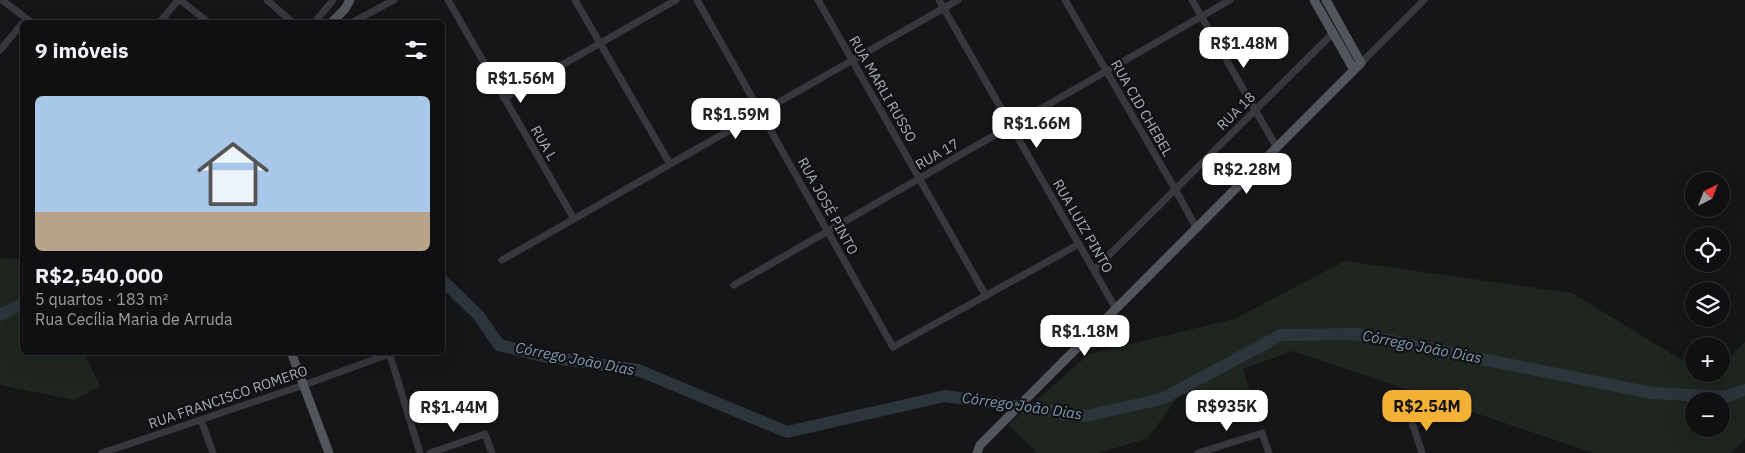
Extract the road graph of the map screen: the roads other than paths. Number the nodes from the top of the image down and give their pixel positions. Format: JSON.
{"nodes":[{"id":1,"x":2,"y":0,"type":"edge"},
{"id":2,"x":179,"y":0,"type":"edge"},
{"id":3,"x":266,"y":0,"type":"edge"},
{"id":4,"x":333,"y":0,"type":"edge"},
{"id":5,"x":350,"y":0,"type":"edge"},
{"id":6,"x":394,"y":0,"type":"edge"},
{"id":7,"x":448,"y":0,"type":"edge"},
{"id":8,"x":575,"y":0,"type":"edge"},
{"id":9,"x":676,"y":0,"type":"edge"},
{"id":10,"x":697,"y":0,"type":"edge"},
{"id":11,"x":818,"y":0,"type":"edge"},
{"id":12,"x":939,"y":0,"type":"edge"},
{"id":13,"x":958,"y":0,"type":"edge"},
{"id":14,"x":1065,"y":0,"type":"edge"},
{"id":15,"x":1192,"y":0,"type":"edge"},
{"id":16,"x":1230,"y":0,"type":"edge"},
{"id":17,"x":1314,"y":0,"type":"edge"},
{"id":18,"x":1326,"y":0,"type":"edge"},
{"id":19,"x":1424,"y":0,"type":"edge"},
{"id":20,"x":944,"y":8,"type":"junction"},
{"id":21,"x":1201,"y":17,"type":"junction"},
{"id":22,"x":24,"y":20,"type":"edge"},
{"id":23,"x":162,"y":20,"type":"edge"},
{"id":24,"x":205,"y":20,"type":"edge"},
{"id":25,"x":290,"y":20,"type":"edge"},
{"id":26,"x":316,"y":20,"type":"edge"},
{"id":27,"x":334,"y":20,"type":"edge"},
{"id":28,"x":357,"y":20,"type":"edge"},
{"id":29,"x":20,"y":28,"type":"edge"},
{"id":30,"x":1333,"y":33,"type":"junction"},
{"id":31,"x":600,"y":43,"type":"junction"},
{"id":32,"x":0,"y":50,"type":"edge"},
{"id":33,"x":852,"y":60,"type":"junction"},
{"id":34,"x":1361,"y":63,"type":"junction"},
{"id":35,"x":1354,"y":70,"type":"junction"},
{"id":36,"x":1107,"y":71,"type":"junction"},
{"id":37,"x":504,"y":98,"type":"junction"},
{"id":38,"x":1255,"y":110,"type":"junction"},
{"id":39,"x":761,"y":112,"type":"junction"},
{"id":40,"x":1011,"y":126,"type":"junction"},
{"id":41,"x":1277,"y":148,"type":"junction"},
{"id":42,"x":670,"y":164,"type":"junction"},
{"id":43,"x":919,"y":179,"type":"junction"},
{"id":44,"x":1175,"y":189,"type":"junction"},
{"id":45,"x":574,"y":219,"type":"junction"},
{"id":46,"x":1197,"y":229,"type":"junction"},
{"id":47,"x":828,"y":231,"type":"junction"},
{"id":48,"x":1079,"y":244,"type":"junction"},
{"id":49,"x":502,"y":260,"type":"dead end"},
{"id":50,"x":1094,"y":270,"type":"junction"},
{"id":51,"x":734,"y":286,"type":"dead end"},
{"id":52,"x":986,"y":296,"type":"junction"},
{"id":53,"x":1116,"y":309,"type":"junction"},
{"id":54,"x":291,"y":355,"type":"edge"},
{"id":55,"x":384,"y":355,"type":"edge"},
{"id":56,"x":390,"y":355,"type":"edge"},
{"id":57,"x":304,"y":385,"type":"junction"},
{"id":58,"x":1411,"y":419,"type":"dead end"},
{"id":59,"x":201,"y":420,"type":"junction"},
{"id":60,"x":105,"y":453,"type":"edge"},
{"id":61,"x":213,"y":453,"type":"edge"},
{"id":62,"x":329,"y":453,"type":"edge"},
{"id":63,"x":420,"y":453,"type":"edge"},
{"id":64,"x":430,"y":453,"type":"edge"},
{"id":65,"x":492,"y":453,"type":"edge"},
{"id":66,"x":977,"y":453,"type":"edge"},
{"id":67,"x":1198,"y":453,"type":"edge"},
{"id":68,"x":1269,"y":453,"type":"edge"},
{"id":69,"x":1422,"y":453,"type":"edge"}],
"edges":[{"from":1,"to":22,"type":"street"},
{"from":2,"to":23,"type":"street"},
{"from":2,"to":24,"type":"street"},
{"from":3,"to":25,"type":"street"},
{"from":4,"to":26,"type":"street"},
{"from":5,"to":27,"type":"main road"},
{"from":6,"to":28,"type":"street"},
{"from":7,"to":37,"type":"street","name":"RUA L"},
{"from":8,"to":31,"type":"street"},
{"from":9,"to":31,"type":"street"},
{"from":10,"to":39,"type":"street","name":"RUA JOSÉ PINTO"},
{"from":11,"to":33,"type":"street","name":"RUA MARLI RUSSO"},
{"from":12,"to":20,"type":"street","name":"RUA LUIZ PINTO"},
{"from":13,"to":20,"type":"street"},
{"from":14,"to":36,"type":"street","name":"RUA CID CHEBEL"},
{"from":15,"to":21,"type":"street"},
{"from":16,"to":21,"type":"street","name":"RUA 17"},
{"from":17,"to":30,"type":"main road"},
{"from":18,"to":34,"type":"main road"},
{"from":19,"to":34,"type":"street"},
{"from":20,"to":33,"type":"street"},
{"from":20,"to":40,"type":"street","name":"RUA LUIZ PINTO"},
{"from":21,"to":36,"type":"street","name":"RUA 17"},
{"from":21,"to":38,"type":"street"},
{"from":29,"to":32,"type":"street"},
{"from":30,"to":35,"type":"main road"},
{"from":30,"to":38,"type":"street","name":"RUA 18"},
{"from":31,"to":37,"type":"street"},
{"from":31,"to":42,"type":"street"},
{"from":33,"to":39,"type":"street"},
{"from":33,"to":43,"type":"street","name":"RUA MARLI RUSSO"},
{"from":34,"to":35,"type":"main road"},
{"from":35,"to":41,"type":"main road"},
{"from":36,"to":40,"type":"street","name":"RUA 17"},
{"from":36,"to":44,"type":"street","name":"RUA CID CHEBEL"},
{"from":37,"to":45,"type":"street","name":"RUA L"},
{"from":38,"to":41,"type":"street"},
{"from":38,"to":44,"type":"street","name":"RUA 18"},
{"from":39,"to":42,"type":"street"},
{"from":39,"to":47,"type":"street","name":"RUA JOSÉ PINTO"},
{"from":40,"to":43,"type":"street","name":"RUA 17"},
{"from":40,"to":48,"type":"street","name":"RUA LUIZ PINTO"},
{"from":41,"to":46,"type":"main road"},
{"from":42,"to":45,"type":"street"},
{"from":43,"to":47,"type":"street","name":"RUA 17"},
{"from":43,"to":52,"type":"street","name":"RUA MARLI RUSSO"},
{"from":44,"to":46,"type":"street","name":"RUA CID CHEBEL"},
{"from":44,"to":50,"type":"street","name":"RUA 18"},
{"from":45,"to":49,"type":"street"},
{"from":46,"to":53,"type":"main road"},
{"from":47,"to":51,"type":"street","name":"RUA 17"},
{"from":47,"to":52,"type":"street","name":"RUA JOSÉ PINTO"},
{"from":48,"to":50,"type":"street","name":"RUA LUIZ PINTO"},
{"from":48,"to":52,"type":"street"},
{"from":50,"to":53,"type":"street","name":"RUA LUIZ PINTO"},
{"from":53,"to":66,"type":"main road"},
{"from":54,"to":57,"type":"main road"},
{"from":55,"to":57,"type":"street","name":"RUA FRANCISCO ROMERO"},
{"from":56,"to":63,"type":"street"},
{"from":57,"to":59,"type":"street","name":"RUA FRANCISCO ROMERO"},
{"from":57,"to":62,"type":"main road"},
{"from":58,"to":69,"type":"street"},
{"from":59,"to":60,"type":"street","name":"RUA FRANCISCO ROMERO"},
{"from":59,"to":61,"type":"street"},
{"from":64,"to":65,"type":"street"},
{"from":67,"to":68,"type":"street"}]}
